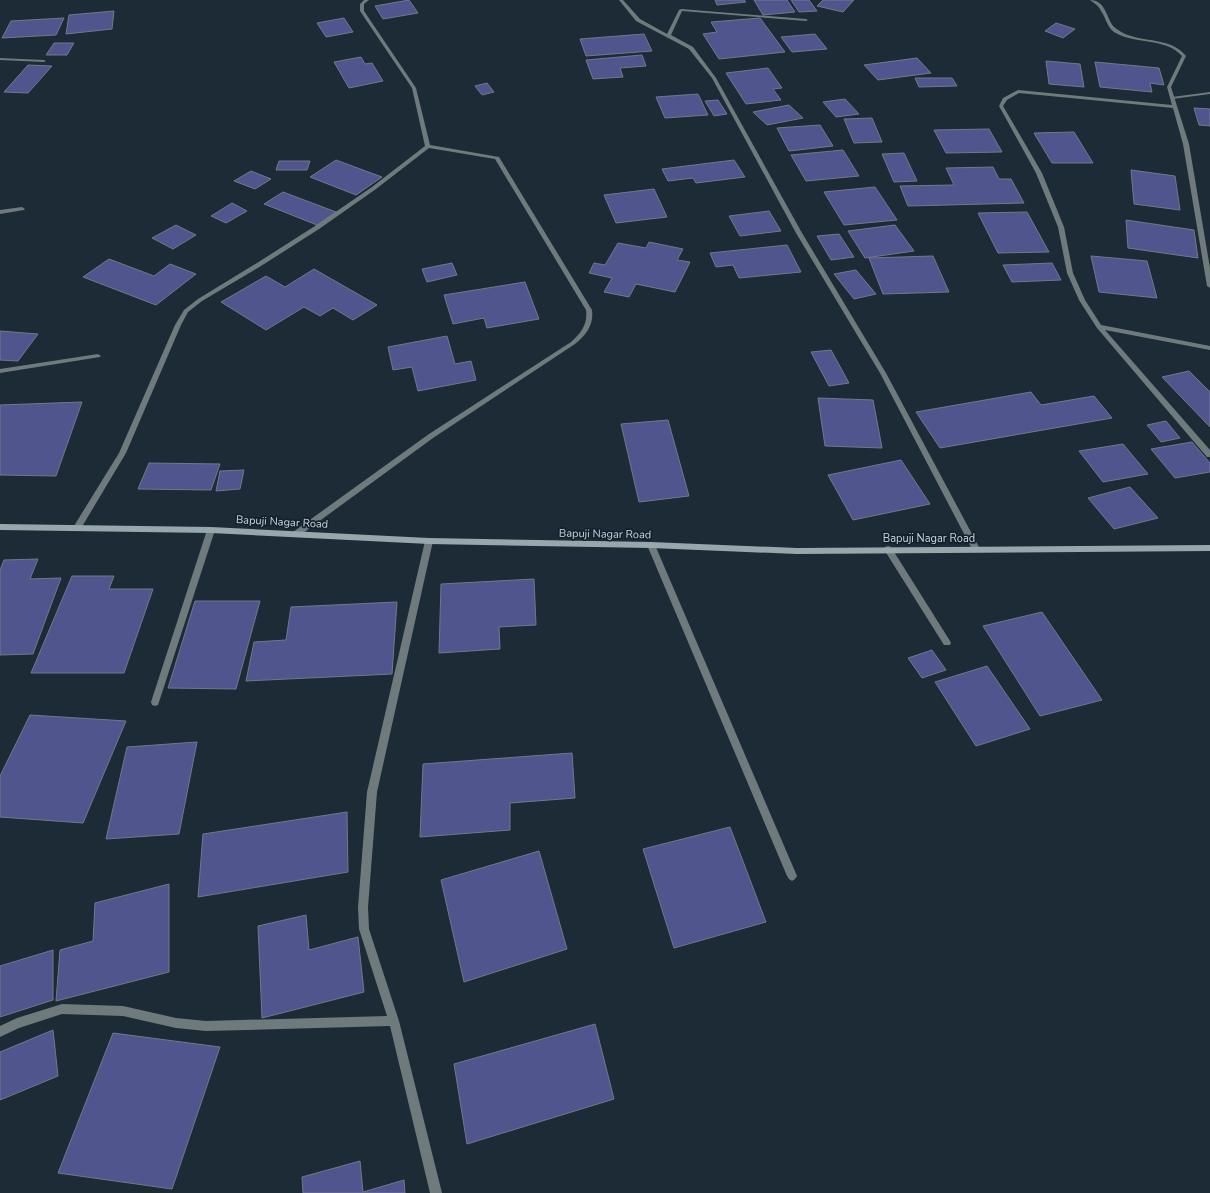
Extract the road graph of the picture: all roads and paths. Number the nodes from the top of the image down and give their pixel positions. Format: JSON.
{"nodes":[{"id":1,"x":367,"y":0,"type":"edge"},
{"id":2,"x":621,"y":0,"type":"edge"},
{"id":3,"x":1092,"y":0,"type":"edge"},
{"id":4,"x":806,"y":20,"type":"dead end"},
{"id":5,"x":668,"y":36,"type":"junction"},
{"id":6,"x":0,"y":60,"type":"edge"},
{"id":7,"x":44,"y":61,"type":"dead end"},
{"id":8,"x":1210,"y":94,"type":"edge"},
{"id":9,"x":1172,"y":98,"type":"junction"},
{"id":10,"x":1175,"y":107,"type":"junction"},
{"id":11,"x":428,"y":146,"type":"junction"},
{"id":12,"x":22,"y":209,"type":"dead end"},
{"id":13,"x":0,"y":212,"type":"edge"},
{"id":14,"x":1210,"y":286,"type":"edge"},
{"id":15,"x":1100,"y":327,"type":"junction"},
{"id":16,"x":1210,"y":348,"type":"edge"},
{"id":17,"x":98,"y":356,"type":"dead end"},
{"id":18,"x":0,"y":371,"type":"edge"},
{"id":19,"x":1210,"y":455,"type":"edge"},
{"id":20,"x":0,"y":527,"type":"edge"},
{"id":21,"x":77,"y":528,"type":"junction"},
{"id":22,"x":211,"y":530,"type":"junction"},
{"id":23,"x":296,"y":534,"type":"junction"},
{"id":24,"x":429,"y":541,"type":"junction"},
{"id":25,"x":651,"y":545,"type":"junction"},
{"id":26,"x":1210,"y":548,"type":"edge"},
{"id":27,"x":888,"y":549,"type":"junction"},
{"id":28,"x":976,"y":549,"type":"junction"},
{"id":29,"x":946,"y":642,"type":"dead end"},
{"id":30,"x":155,"y":702,"type":"dead end"},
{"id":31,"x":792,"y":876,"type":"dead end"},
{"id":32,"x":394,"y":1021,"type":"junction"},
{"id":33,"x":0,"y":1032,"type":"edge"},
{"id":34,"x":436,"y":1193,"type":"edge"}],
"edges":[{"from":1,"to":11,"type":"street"},
{"from":2,"to":5,"type":"street"},
{"from":3,"to":9,"type":"street"},
{"from":4,"to":5,"type":"street"},
{"from":5,"to":28,"type":"street"},
{"from":6,"to":7,"type":"street"},
{"from":8,"to":9,"type":"street"},
{"from":9,"to":10,"type":"street"},
{"from":10,"to":14,"type":"street"},
{"from":10,"to":15,"type":"street"},
{"from":11,"to":21,"type":"street"},
{"from":11,"to":23,"type":"street"},
{"from":12,"to":13,"type":"street"},
{"from":15,"to":16,"type":"street"},
{"from":15,"to":19,"type":"street"},
{"from":17,"to":18,"type":"street"},
{"from":20,"to":21,"type":"street","name":"Bapuji Nagar Road"},
{"from":21,"to":22,"type":"street","name":"Bapuji Nagar Road"},
{"from":22,"to":23,"type":"street","name":"Bapuji Nagar Road"},
{"from":22,"to":30,"type":"street"},
{"from":23,"to":24,"type":"street","name":"Bapuji Nagar Road"},
{"from":24,"to":25,"type":"street","name":"Bapuji Nagar Road"},
{"from":24,"to":32,"type":"street"},
{"from":25,"to":27,"type":"street","name":"Bapuji Nagar Road"},
{"from":25,"to":31,"type":"street"},
{"from":26,"to":28,"type":"street","name":"Bapuji Nagar Road"},
{"from":27,"to":28,"type":"street","name":"Bapuji Nagar Road"},
{"from":27,"to":29,"type":"street"},
{"from":32,"to":33,"type":"street"},
{"from":32,"to":34,"type":"street"}]}
